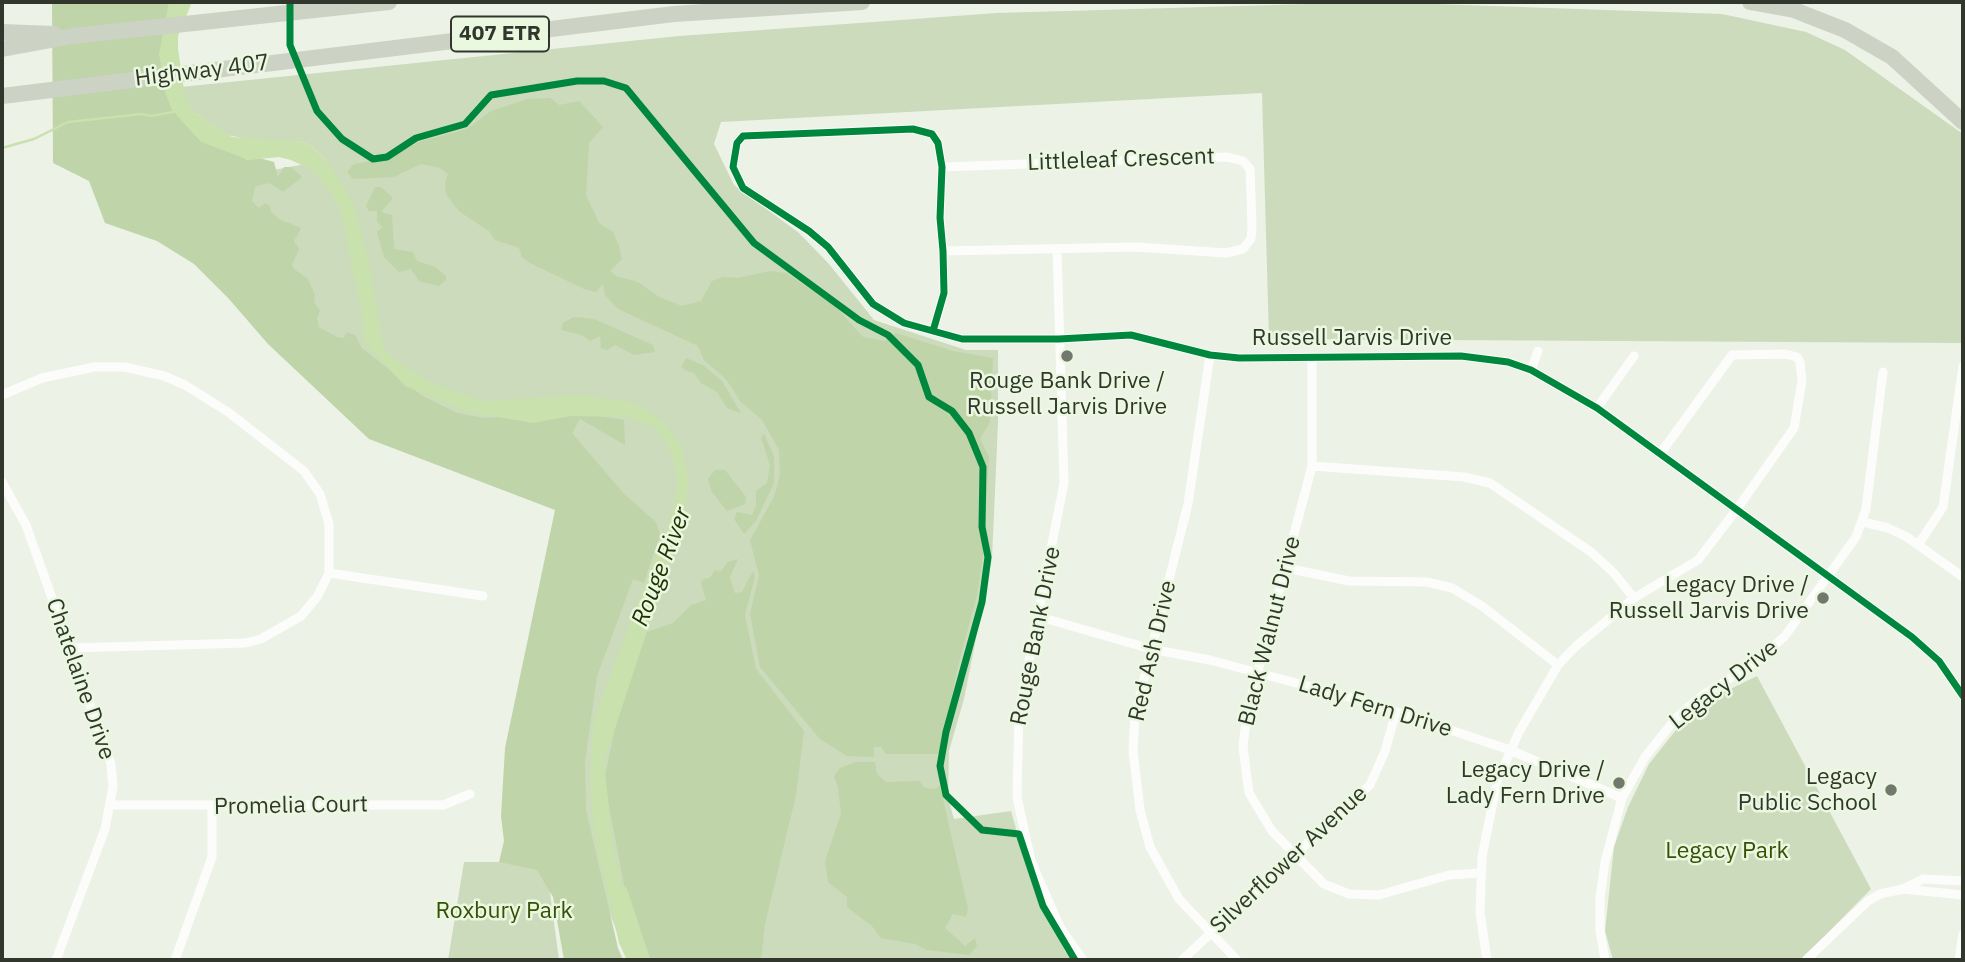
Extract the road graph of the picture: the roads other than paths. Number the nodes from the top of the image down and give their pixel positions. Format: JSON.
{"nodes":[{"id":1,"x":389,"y":2,"type":"edge"},
{"id":2,"x":862,"y":2,"type":"edge"},
{"id":3,"x":1750,"y":2,"type":"edge"},
{"id":4,"x":2,"y":32,"type":"edge"},
{"id":5,"x":74,"y":36,"type":"junction"},
{"id":6,"x":2,"y":49,"type":"edge"},
{"id":7,"x":86,"y":85,"type":"junction"},
{"id":8,"x":2,"y":96,"type":"edge"},
{"id":9,"x":2,"y":107,"type":"edge"},
{"id":10,"x":1963,"y":122,"type":"edge"},
{"id":11,"x":942,"y":167,"type":"junction"},
{"id":12,"x":1057,"y":249,"type":"junction"},
{"id":13,"x":943,"y":251,"type":"junction"},
{"id":14,"x":933,"y":331,"type":"junction"},
{"id":15,"x":1059,"y":340,"type":"junction"},
{"id":16,"x":1538,"y":351,"type":"dead end"},
{"id":17,"x":1210,"y":355,"type":"junction"},
{"id":18,"x":1633,"y":356,"type":"dead end"},
{"id":19,"x":1312,"y":358,"type":"junction"},
{"id":20,"x":1963,"y":366,"type":"edge"},
{"id":21,"x":1531,"y":370,"type":"junction"},
{"id":22,"x":1883,"y":372,"type":"dead end"},
{"id":23,"x":2,"y":395,"type":"edge"},
{"id":24,"x":1597,"y":408,"type":"junction"},
{"id":25,"x":1660,"y":454,"type":"junction"},
{"id":26,"x":1312,"y":466,"type":"junction"},
{"id":27,"x":2,"y":482,"type":"edge"},
{"id":28,"x":1737,"y":509,"type":"junction"},
{"id":29,"x":1863,"y":522,"type":"junction"},
{"id":30,"x":1918,"y":545,"type":"junction"},
{"id":31,"x":1286,"y":568,"type":"junction"},
{"id":32,"x":330,"y":573,"type":"junction"},
{"id":33,"x":1828,"y":577,"type":"junction"},
{"id":34,"x":1963,"y":577,"type":"edge"},
{"id":35,"x":483,"y":596,"type":"dead end"},
{"id":36,"x":1634,"y":598,"type":"junction"},
{"id":37,"x":1040,"y":617,"type":"junction"},
{"id":38,"x":71,"y":648,"type":"junction"},
{"id":39,"x":1151,"y":649,"type":"junction"},
{"id":40,"x":1558,"y":665,"type":"junction"},
{"id":41,"x":1258,"y":673,"type":"junction"},
{"id":42,"x":1963,"y":696,"type":"edge"},
{"id":43,"x":1396,"y":712,"type":"junction"},
{"id":44,"x":1510,"y":750,"type":"junction"},
{"id":45,"x":470,"y":794,"type":"dead end"},
{"id":46,"x":1622,"y":799,"type":"junction"},
{"id":47,"x":110,"y":806,"type":"junction"},
{"id":48,"x":212,"y":807,"type":"junction"},
{"id":49,"x":1297,"y":856,"type":"junction"},
{"id":50,"x":1480,"y":873,"type":"junction"},
{"id":51,"x":1963,"y":881,"type":"edge"},
{"id":52,"x":1903,"y":888,"type":"junction"},
{"id":53,"x":1963,"y":895,"type":"edge"},
{"id":54,"x":1211,"y":933,"type":"junction"},
{"id":55,"x":1963,"y":934,"type":"edge"},
{"id":56,"x":57,"y":960,"type":"edge"},
{"id":57,"x":175,"y":960,"type":"edge"},
{"id":58,"x":1083,"y":960,"type":"edge"},
{"id":59,"x":1182,"y":960,"type":"edge"},
{"id":60,"x":1237,"y":960,"type":"edge"},
{"id":61,"x":1487,"y":960,"type":"edge"},
{"id":62,"x":1605,"y":960,"type":"edge"},
{"id":63,"x":1806,"y":960,"type":"edge"},
{"id":64,"x":1959,"y":960,"type":"edge"}],
"edges":[{"from":1,"to":5,"type":"highway","name":"Highway 407"},
{"from":2,"to":7,"type":"highway","name":"Highway 407","number":"407 ETR"},
{"from":3,"to":10,"type":"highway"},
{"from":4,"to":5,"type":"highway"},
{"from":5,"to":6,"type":"highway","name":"Highway 407"},
{"from":7,"to":8,"type":"highway","name":"Highway 407","number":"407 ETR"},
{"from":7,"to":9,"type":"highway"},
{"from":11,"to":12,"type":"street","name":"Littleleaf Crescent"},
{"from":11,"to":13,"type":"street"},
{"from":11,"to":14,"type":"street","name":"Russell Jarvis Drive"},
{"from":12,"to":13,"type":"street","name":"Littleleaf Crescent"},
{"from":12,"to":15,"type":"street","name":"Rouge Bank Drive"},
{"from":13,"to":14,"type":"street"},
{"from":14,"to":15,"type":"street","name":"Russell Jarvis Drive"},
{"from":15,"to":17,"type":"street","name":"Russell Jarvis Drive"},
{"from":15,"to":37,"type":"street","name":"Rouge Bank Drive"},
{"from":16,"to":21,"type":"street"},
{"from":17,"to":19,"type":"street","name":"Russell Jarvis Drive"},
{"from":17,"to":39,"type":"street","name":"Red Ash Drive"},
{"from":18,"to":24,"type":"street"},
{"from":19,"to":21,"type":"street","name":"Russell Jarvis Drive"},
{"from":19,"to":26,"type":"street","name":"Black Walnut Drive"},
{"from":20,"to":30,"type":"street"},
{"from":21,"to":24,"type":"street","name":"Russell Jarvis Drive"},
{"from":22,"to":29,"type":"street"},
{"from":23,"to":32,"type":"street"},
{"from":24,"to":25,"type":"street","name":"Russell Jarvis Drive"},
{"from":25,"to":28,"type":"street","name":"Russell Jarvis Drive"},
{"from":25,"to":28,"type":"street"},
{"from":26,"to":31,"type":"street","name":"Black Walnut Drive"},
{"from":26,"to":36,"type":"street"},
{"from":27,"to":38,"type":"street","name":"Chatelaine Drive"},
{"from":28,"to":33,"type":"street","name":"Russell Jarvis Drive"},
{"from":28,"to":36,"type":"street"},
{"from":29,"to":30,"type":"street"},
{"from":29,"to":33,"type":"street","name":"Legacy Drive"},
{"from":30,"to":34,"type":"street"},
{"from":31,"to":40,"type":"street"},
{"from":31,"to":41,"type":"street","name":"Black Walnut Drive"},
{"from":32,"to":35,"type":"street"},
{"from":32,"to":38,"type":"street"},
{"from":33,"to":42,"type":"street","name":"Russell Jarvis Drive"},
{"from":33,"to":46,"type":"street","name":"Legacy Drive"},
{"from":36,"to":40,"type":"street"},
{"from":37,"to":39,"type":"street","name":"Lady Fern Drive"},
{"from":37,"to":58,"type":"street","name":"Rouge Bank Drive"},
{"from":38,"to":47,"type":"street","name":"Chatelaine Drive"},
{"from":39,"to":41,"type":"street","name":"Lady Fern Drive"},
{"from":39,"to":54,"type":"street","name":"Red Ash Drive"},
{"from":40,"to":44,"type":"street"},
{"from":41,"to":43,"type":"street","name":"Lady Fern Drive"},
{"from":41,"to":49,"type":"street","name":"Black Walnut Drive"},
{"from":43,"to":44,"type":"street","name":"Lady Fern Drive"},
{"from":43,"to":49,"type":"street","name":"Silverflower Avenue"},
{"from":44,"to":46,"type":"street","name":"Lady Fern Drive"},
{"from":44,"to":50,"type":"street"},
{"from":45,"to":48,"type":"street","name":"Promelia Court"},
{"from":46,"to":62,"type":"street","name":"Legacy Drive"},
{"from":47,"to":48,"type":"street","name":"Promelia Court"},
{"from":47,"to":56,"type":"street","name":"Chatelaine Drive"},
{"from":48,"to":57,"type":"street"},
{"from":49,"to":50,"type":"street","name":"Black Walnut Drive"},
{"from":49,"to":54,"type":"street","name":"Silverflower Avenue"},
{"from":50,"to":61,"type":"street"},
{"from":51,"to":52,"type":"street"},
{"from":52,"to":53,"type":"street"},
{"from":52,"to":63,"type":"street"},
{"from":54,"to":59,"type":"street","name":"Silverflower Avenue"},
{"from":54,"to":60,"type":"street","name":"Red Ash Drive"},
{"from":55,"to":64,"type":"street"}]}
